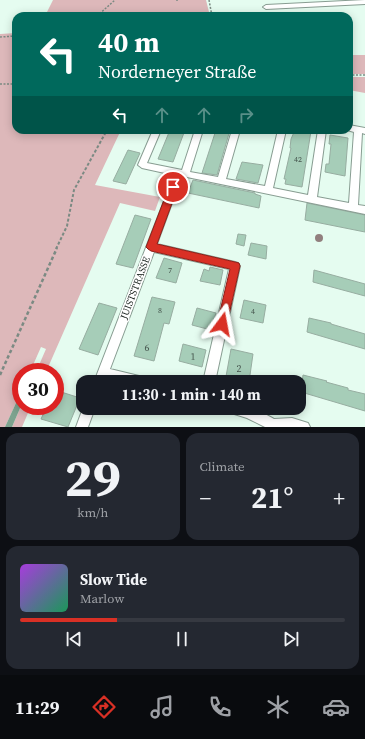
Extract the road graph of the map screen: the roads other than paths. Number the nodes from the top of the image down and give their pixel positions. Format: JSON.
{"nodes":[{"id":1,"x":365,"y":2,"type":"edge"},
{"id":2,"x":266,"y":7,"type":"dead end"},
{"id":3,"x":361,"y":131,"type":"edge"},
{"id":4,"x":155,"y":134,"type":"edge"},
{"id":5,"x":197,"y":134,"type":"edge"},
{"id":6,"x":235,"y":134,"type":"edge"},
{"id":7,"x":281,"y":134,"type":"edge"},
{"id":8,"x":321,"y":134,"type":"edge"},
{"id":9,"x":182,"y":173,"type":"junction"},
{"id":10,"x":221,"y":181,"type":"junction"},
{"id":11,"x":268,"y":190,"type":"junction"},
{"id":12,"x":312,"y":199,"type":"junction"},
{"id":13,"x":353,"y":208,"type":"junction"},
{"id":14,"x":365,"y":210,"type":"edge"},
{"id":15,"x":151,"y":247,"type":"junction"},
{"id":16,"x":102,"y":375,"type":"edge"},
{"id":17,"x":211,"y":375,"type":"edge"},
{"id":18,"x":86,"y":415,"type":"edge"},
{"id":19,"x":254,"y":415,"type":"edge"},
{"id":20,"x":273,"y":426,"type":"edge"},
{"id":21,"x":82,"y":427,"type":"edge"},
{"id":22,"x":304,"y":427,"type":"edge"}],
"edges":[{"from":1,"to":2,"type":"street"},
{"from":3,"to":13,"type":"street"},
{"from":4,"to":9,"type":"street"},
{"from":5,"to":9,"type":"street","name":"JUISTSTRASSE"},
{"from":6,"to":10,"type":"street"},
{"from":7,"to":11,"type":"street"},
{"from":8,"to":12,"type":"street"},
{"from":9,"to":10,"type":"street"},
{"from":9,"to":15,"type":"street","name":"JUISTSTRASSE"},
{"from":10,"to":11,"type":"street"},
{"from":11,"to":12,"type":"street"},
{"from":12,"to":13,"type":"street"},
{"from":13,"to":14,"type":"street"},
{"from":15,"to":16,"type":"street","name":"JUISTSTRASSE"},
{"from":15,"to":17,"type":"street"},
{"from":18,"to":21,"type":"street"},
{"from":19,"to":20,"type":"street"},
{"from":20,"to":22,"type":"street"}]}
